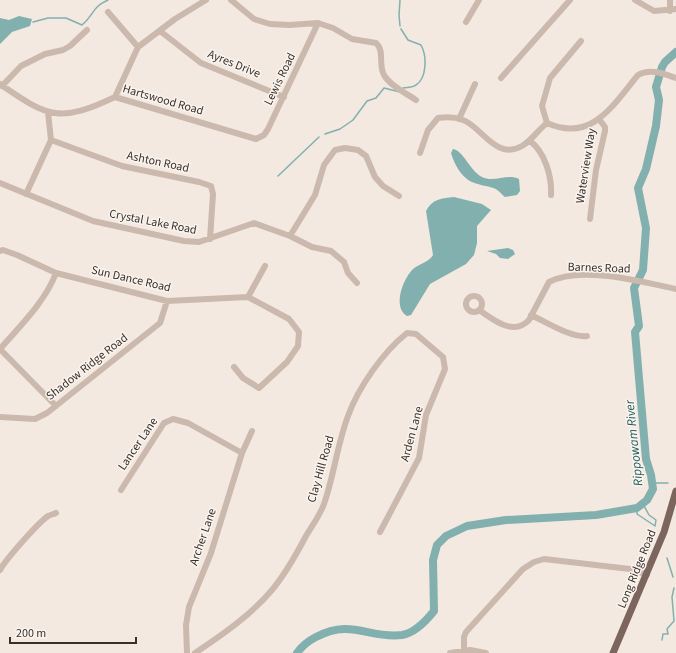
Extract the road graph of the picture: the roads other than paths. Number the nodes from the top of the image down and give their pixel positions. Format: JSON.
{"nodes":[{"id":1,"x":206,"y":0,"type":"edge"},
{"id":2,"x":231,"y":0,"type":"edge"},
{"id":3,"x":479,"y":0,"type":"edge"},
{"id":4,"x":570,"y":0,"type":"edge"},
{"id":5,"x":635,"y":0,"type":"edge"},
{"id":6,"x":670,"y":0,"type":"edge"},
{"id":7,"x":673,"y":10,"type":"edge"},
{"id":8,"x":108,"y":12,"type":"dead end"},
{"id":9,"x":466,"y":22,"type":"dead end"},
{"id":10,"x":318,"y":23,"type":"junction"},
{"id":11,"x":88,"y":30,"type":"dead end"},
{"id":12,"x":160,"y":31,"type":"junction"},
{"id":13,"x":581,"y":41,"type":"dead end"},
{"id":14,"x":138,"y":47,"type":"junction"},
{"id":15,"x":674,"y":76,"type":"edge"},
{"id":16,"x":501,"y":78,"type":"dead end"},
{"id":17,"x":475,"y":84,"type":"dead end"},
{"id":18,"x":1,"y":85,"type":"edge"},
{"id":19,"x":115,"y":97,"type":"junction"},
{"id":20,"x":284,"y":97,"type":"junction"},
{"id":21,"x":416,"y":100,"type":"dead end"},
{"id":22,"x":48,"y":112,"type":"junction"},
{"id":23,"x":459,"y":119,"type":"junction"},
{"id":24,"x":599,"y":119,"type":"junction"},
{"id":25,"x":547,"y":123,"type":"junction"},
{"id":26,"x":256,"y":139,"type":"joint"},
{"id":27,"x":50,"y":140,"type":"junction"},
{"id":28,"x":530,"y":141,"type":"junction"},
{"id":29,"x":420,"y":153,"type":"dead end"},
{"id":30,"x":0,"y":183,"type":"edge"},
{"id":31,"x":26,"y":194,"type":"junction"},
{"id":32,"x":550,"y":195,"type":"dead end"},
{"id":33,"x":399,"y":196,"type":"dead end"},
{"id":34,"x":590,"y":219,"type":"dead end"},
{"id":35,"x":290,"y":236,"type":"junction"},
{"id":36,"x":210,"y":239,"type":"junction"},
{"id":37,"x":0,"y":251,"type":"edge"},
{"id":38,"x":265,"y":266,"type":"dead end"},
{"id":39,"x":56,"y":273,"type":"junction"},
{"id":40,"x":357,"y":282,"type":"dead end"},
{"id":41,"x":676,"y":288,"type":"edge"},
{"id":42,"x":248,"y":297,"type":"junction"},
{"id":43,"x":167,"y":301,"type":"junction"},
{"id":44,"x":479,"y":310,"type":"dead end"},
{"id":45,"x":532,"y":315,"type":"junction"},
{"id":46,"x":407,"y":333,"type":"joint"},
{"id":47,"x":586,"y":336,"type":"dead end"},
{"id":48,"x":0,"y":349,"type":"edge"},
{"id":49,"x":234,"y":367,"type":"dead end"},
{"id":50,"x":56,"y":406,"type":"junction"},
{"id":51,"x":0,"y":417,"type":"edge"},
{"id":52,"x":252,"y":430,"type":"dead end"},
{"id":53,"x":242,"y":453,"type":"junction"},
{"id":54,"x":121,"y":490,"type":"dead end"},
{"id":55,"x":676,"y":491,"type":"edge"},
{"id":56,"x":56,"y":513,"type":"dead end"},
{"id":57,"x":380,"y":532,"type":"dead end"},
{"id":58,"x":0,"y":570,"type":"edge"},
{"id":59,"x":647,"y":575,"type":"junction"},
{"id":60,"x":464,"y":651,"type":"junction"},
{"id":61,"x":186,"y":653,"type":"edge"},
{"id":62,"x":194,"y":653,"type":"edge"},
{"id":63,"x":450,"y":653,"type":"edge"},
{"id":64,"x":486,"y":653,"type":"edge"},
{"id":65,"x":613,"y":653,"type":"edge"}],
"edges":[{"from":1,"to":12,"type":"street"},
{"from":2,"to":10,"type":"street"},
{"from":3,"to":9,"type":"street"},
{"from":4,"to":16,"type":"street"},
{"from":5,"to":7,"type":"street"},
{"from":6,"to":7,"type":"street"},
{"from":8,"to":14,"type":"street"},
{"from":10,"to":20,"type":"street","name":"Lewis Road"},
{"from":10,"to":21,"type":"street"},
{"from":11,"to":18,"type":"street"},
{"from":12,"to":14,"type":"street"},
{"from":12,"to":20,"type":"street","name":"Ayres Drive"},
{"from":13,"to":25,"type":"street"},
{"from":14,"to":19,"type":"street"},
{"from":15,"to":24,"type":"street"},
{"from":17,"to":23,"type":"street"},
{"from":18,"to":22,"type":"street","name":"Hartswood Road"},
{"from":19,"to":22,"type":"street","name":"Hartswood Road"},
{"from":19,"to":26,"type":"street","name":"Hartswood Road"},
{"from":20,"to":26,"type":"street","name":"Lewis Road"},
{"from":22,"to":27,"type":"street"},
{"from":23,"to":28,"type":"street"},
{"from":23,"to":29,"type":"street"},
{"from":24,"to":25,"type":"street"},
{"from":24,"to":34,"type":"street","name":"Waterview Way"},
{"from":25,"to":28,"type":"street"},
{"from":27,"to":31,"type":"street"},
{"from":27,"to":36,"type":"street","name":"Ashton Road"},
{"from":28,"to":32,"type":"street"},
{"from":30,"to":31,"type":"street","name":"Crystal Lake Road"},
{"from":31,"to":36,"type":"street","name":"Crystal Lake Road"},
{"from":33,"to":35,"type":"street"},
{"from":35,"to":36,"type":"street","name":"Crystal Lake Road"},
{"from":35,"to":40,"type":"street","name":"Crystal Lake Road"},
{"from":37,"to":39,"type":"street","name":"Sun Dance Road"},
{"from":38,"to":42,"type":"street"},
{"from":39,"to":43,"type":"street","name":"Sun Dance Road"},
{"from":39,"to":48,"type":"street"},
{"from":41,"to":45,"type":"street","name":"Barnes Road"},
{"from":42,"to":43,"type":"street","name":"Sun Dance Road"},
{"from":42,"to":49,"type":"street"},
{"from":43,"to":50,"type":"street","name":"Shadow Ridge Road"},
{"from":44,"to":45,"type":"street","name":"Barnes Road"},
{"from":45,"to":47,"type":"street"},
{"from":46,"to":57,"type":"street","name":"Arden Lane"},
{"from":46,"to":62,"type":"street","name":"Clay Hill Road"},
{"from":48,"to":50,"type":"street"},
{"from":50,"to":51,"type":"street","name":"Shadow Ridge Road"},
{"from":52,"to":53,"type":"street","name":"Archer Lane"},
{"from":53,"to":54,"type":"street","name":"Lancer Lane"},
{"from":53,"to":61,"type":"street","name":"Archer Lane"},
{"from":55,"to":59,"type":"main road","name":"Long Ridge Road"},
{"from":56,"to":58,"type":"street"},
{"from":59,"to":60,"type":"street"},
{"from":59,"to":65,"type":"main road","name":"Long Ridge Road"},
{"from":60,"to":63,"type":"street"},
{"from":60,"to":64,"type":"street"}]}
